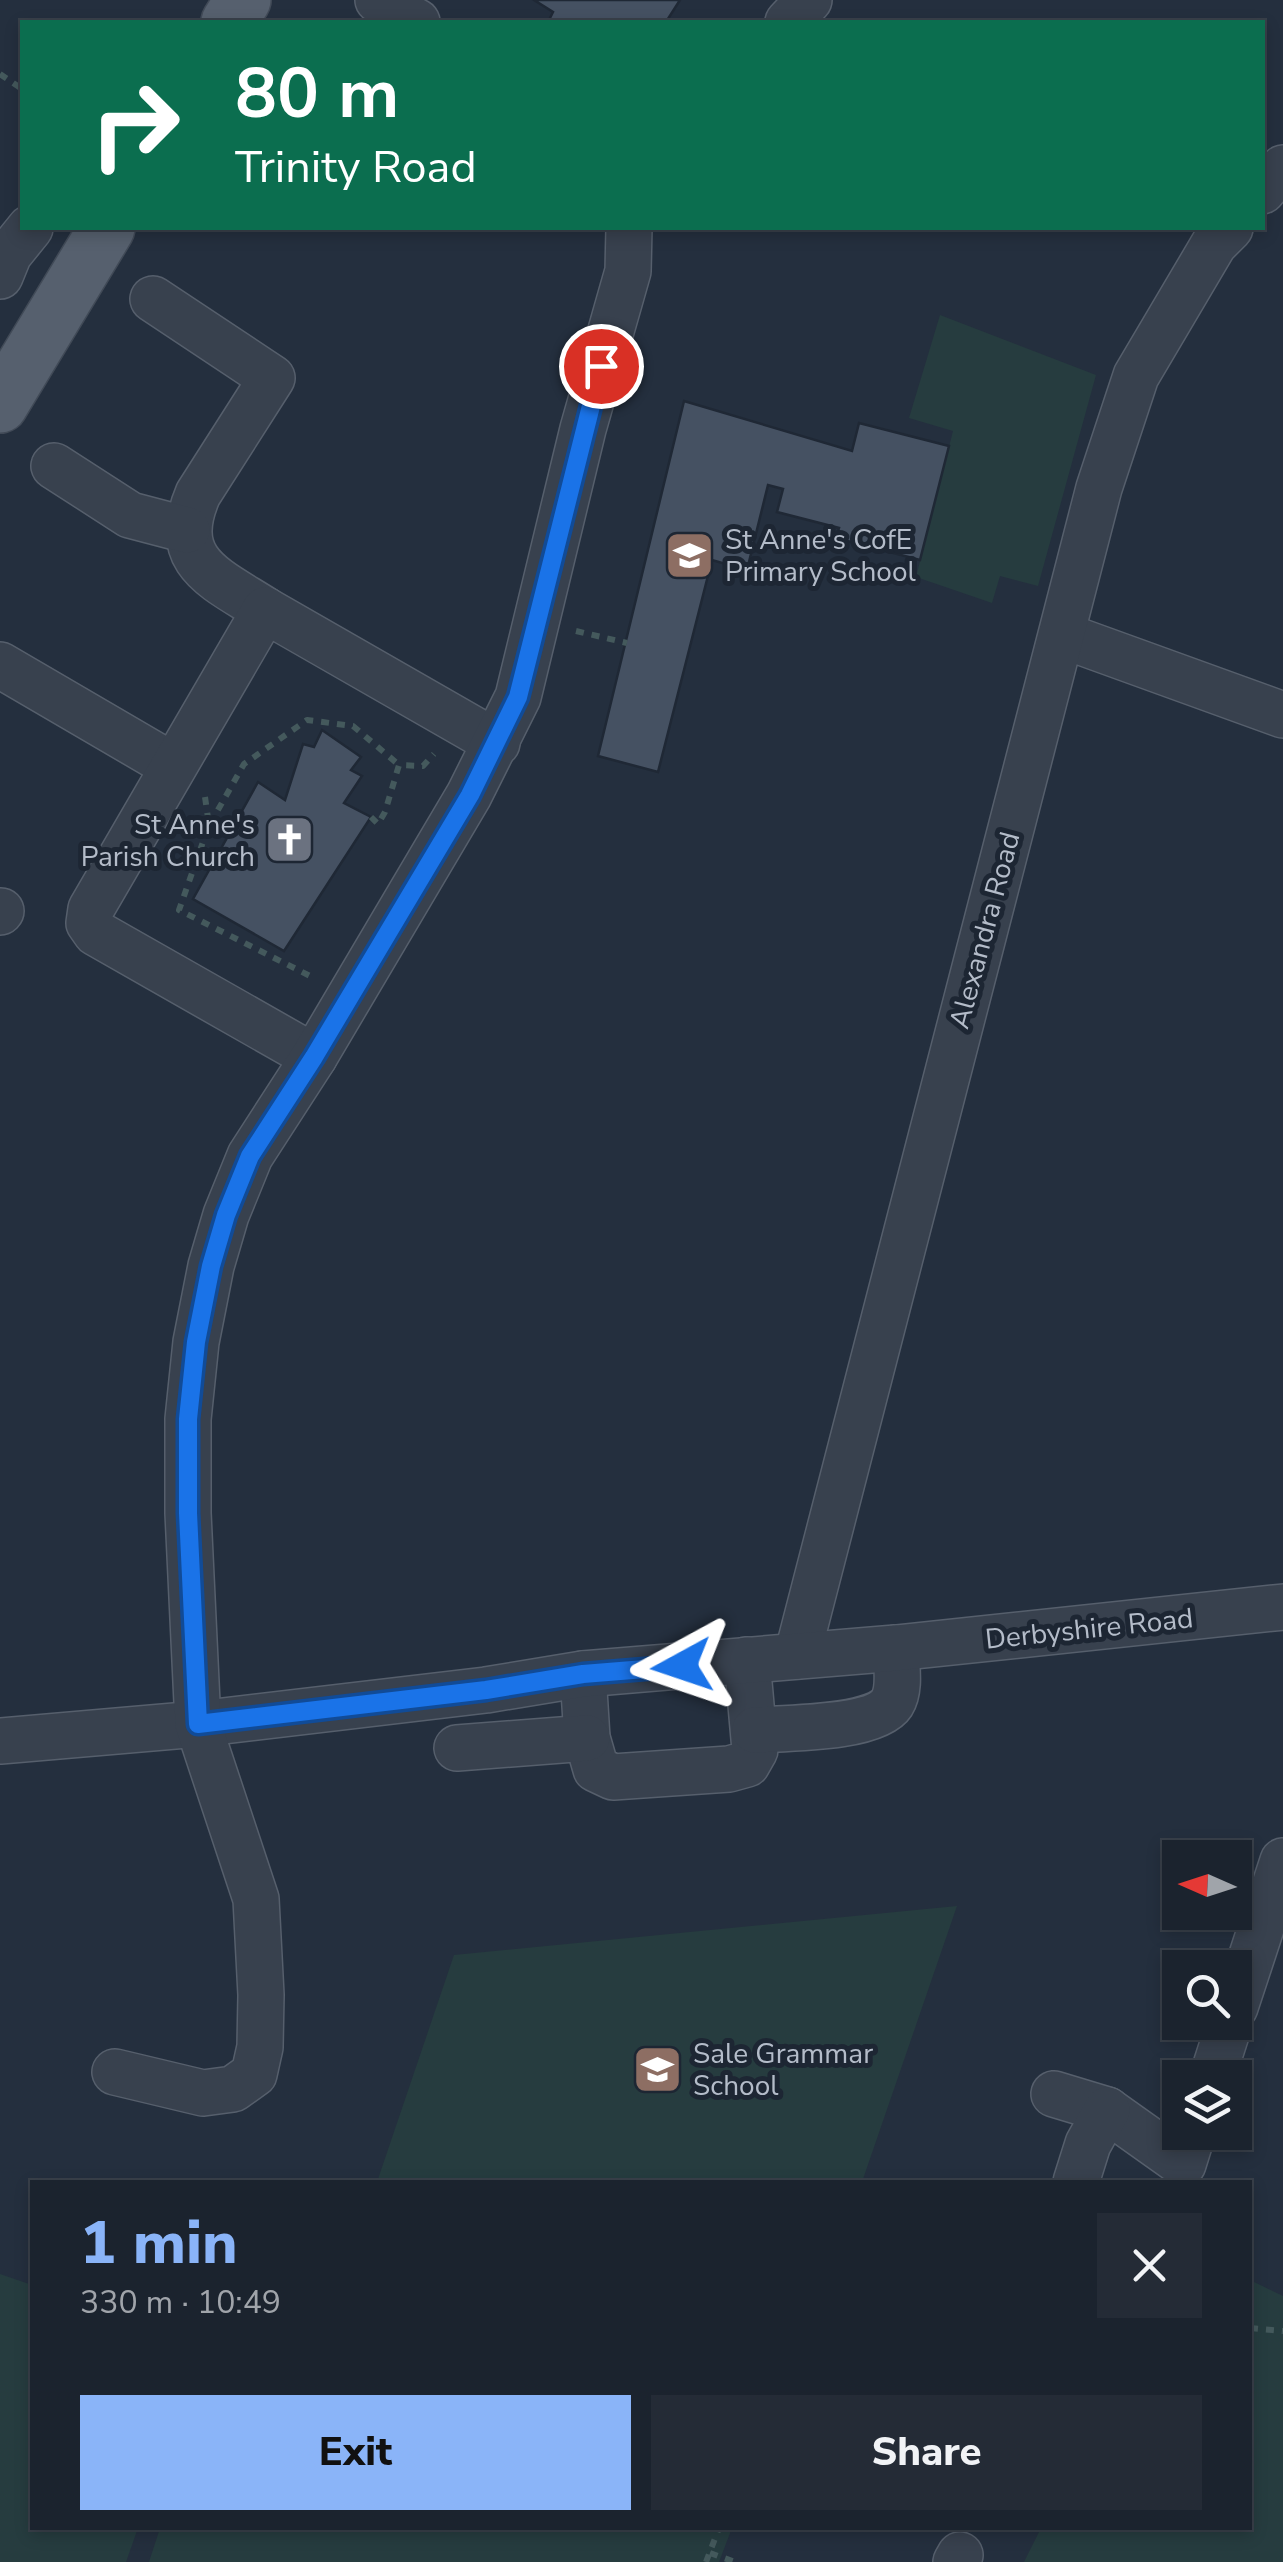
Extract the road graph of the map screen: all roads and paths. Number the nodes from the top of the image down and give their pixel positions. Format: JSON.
{"nodes":[{"id":1,"x":378,"y":0,"type":"edge"},
{"id":2,"x":809,"y":0,"type":"edge"},
{"id":3,"x":413,"y":20,"type":"edge"},
{"id":4,"x":790,"y":20,"type":"edge"},
{"id":5,"x":1283,"y":168,"type":"edge"},
{"id":6,"x":1265,"y":187,"type":"edge"},
{"id":7,"x":28,"y":230,"type":"edge"},
{"id":8,"x":106,"y":230,"type":"edge"},
{"id":9,"x":628,"y":230,"type":"edge"},
{"id":10,"x":1228,"y":230,"type":"edge"},
{"id":11,"x":0,"y":276,"type":"edge"},
{"id":12,"x":153,"y":300,"type":"dead end"},
{"id":13,"x":0,"y":404,"type":"edge"},
{"id":14,"x":54,"y":466,"type":"dead end"},
{"id":15,"x":187,"y":530,"type":"junction"},
{"id":16,"x":265,"y":610,"type":"junction"},
{"id":17,"x":536,"y":620,"type":"junction"},
{"id":18,"x":1062,"y":635,"type":"junction"},
{"id":19,"x":626,"y":644,"type":"dead end"},
{"id":20,"x":0,"y":664,"type":"edge"},
{"id":21,"x":1283,"y":715,"type":"edge"},
{"id":22,"x":478,"y":732,"type":"junction"},
{"id":23,"x":399,"y":765,"type":"junction"},
{"id":24,"x":173,"y":766,"type":"junction"},
{"id":25,"x":371,"y":816,"type":"dead end"},
{"id":26,"x":209,"y":825,"type":"junction"},
{"id":27,"x":348,"y":995,"type":"junction"},
{"id":28,"x":314,"y":1057,"type":"junction"},
{"id":29,"x":1283,"y":1607,"type":"edge"},
{"id":30,"x":896,"y":1648,"type":"junction"},
{"id":31,"x":797,"y":1656,"type":"junction"},
{"id":32,"x":747,"y":1660,"type":"junction"},
{"id":33,"x":583,"y":1674,"type":"junction"},
{"id":34,"x":486,"y":1690,"type":"junction"},
{"id":35,"x":198,"y":1724,"type":"junction"},
{"id":36,"x":755,"y":1730,"type":"junction"},
{"id":37,"x":587,"y":1738,"type":"junction"},
{"id":38,"x":0,"y":1741,"type":"edge"},
{"id":39,"x":1283,"y":1861,"type":"edge"},
{"id":40,"x":1252,"y":1955,"type":"edge"},
{"id":41,"x":115,"y":2072,"type":"dead end"},
{"id":42,"x":1054,"y":2094,"type":"dead end"},
{"id":43,"x":1107,"y":2110,"type":"junction"},
{"id":44,"x":1162,"y":2136,"type":"edge"},
{"id":45,"x":1077,"y":2180,"type":"edge"},
{"id":46,"x":1252,"y":2328,"type":"edge"},
{"id":47,"x":1283,"y":2331,"type":"edge"},
{"id":48,"x":718,"y":2530,"type":"edge"},
{"id":49,"x":710,"y":2553,"type":"junction"},
{"id":50,"x":706,"y":2562,"type":"edge"},
{"id":51,"x":735,"y":2562,"type":"edge"}],
"edges":[{"from":1,"to":3,"type":"street"},
{"from":2,"to":4,"type":"street"},
{"from":5,"to":6,"type":"street"},
{"from":7,"to":11,"type":"street"},
{"from":8,"to":13,"type":"main road"},
{"from":9,"to":17,"type":"street"},
{"from":10,"to":18,"type":"street","name":"Alexandra Road"},
{"from":12,"to":15,"type":"street"},
{"from":14,"to":15,"type":"street"},
{"from":15,"to":16,"type":"street"},
{"from":16,"to":22,"type":"street"},
{"from":16,"to":24,"type":"street"},
{"from":17,"to":19,"type":"path"},
{"from":17,"to":22,"type":"street"},
{"from":18,"to":21,"type":"street"},
{"from":18,"to":31,"type":"street","name":"Alexandra Road"},
{"from":20,"to":24,"type":"street"},
{"from":22,"to":23,"type":"path"},
{"from":22,"to":27,"type":"street"},
{"from":23,"to":25,"type":"path"},
{"from":23,"to":26,"type":"path"},
{"from":24,"to":26,"type":"path"},
{"from":24,"to":28,"type":"street"},
{"from":26,"to":27,"type":"path"},
{"from":27,"to":28,"type":"street"},
{"from":28,"to":35,"type":"street"},
{"from":29,"to":30,"type":"street","name":"Derbyshire Road"},
{"from":30,"to":31,"type":"street","name":"Derbyshire Road"},
{"from":30,"to":36,"type":"street"},
{"from":31,"to":32,"type":"street","name":"Derbyshire Road"},
{"from":32,"to":33,"type":"street","name":"Derbyshire Road"},
{"from":32,"to":36,"type":"street"},
{"from":33,"to":34,"type":"street","name":"Derbyshire Road"},
{"from":33,"to":37,"type":"street"},
{"from":34,"to":35,"type":"street","name":"Derbyshire Road"},
{"from":34,"to":37,"type":"street"},
{"from":35,"to":38,"type":"street","name":"Derbyshire Road"},
{"from":35,"to":41,"type":"street"},
{"from":36,"to":37,"type":"street"},
{"from":39,"to":40,"type":"street"},
{"from":42,"to":43,"type":"street"},
{"from":43,"to":44,"type":"street"},
{"from":43,"to":45,"type":"street"},
{"from":46,"to":47,"type":"path"},
{"from":48,"to":49,"type":"path"},
{"from":49,"to":50,"type":"path"},
{"from":49,"to":51,"type":"path"}]}
